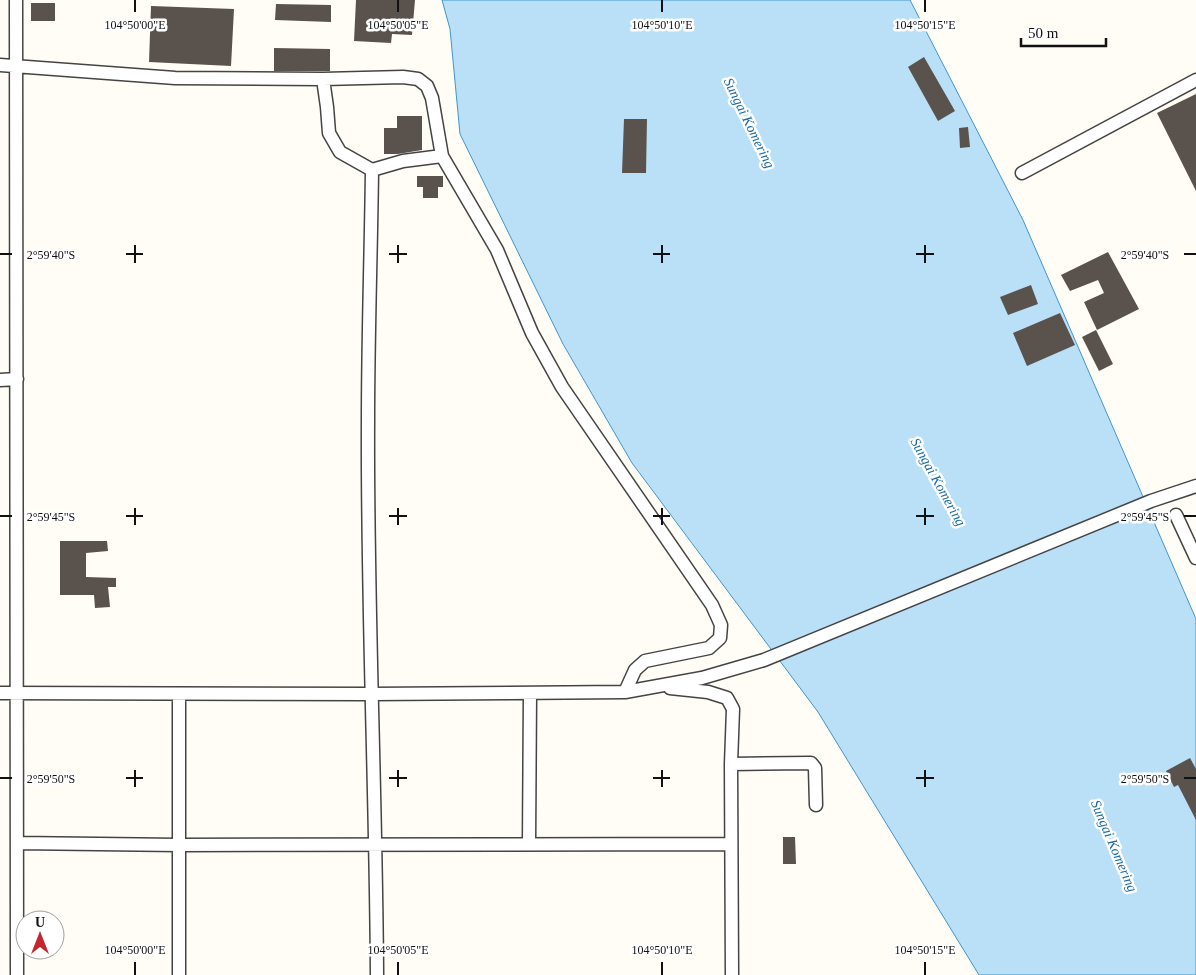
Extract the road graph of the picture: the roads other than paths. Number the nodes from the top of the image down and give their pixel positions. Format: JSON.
{"nodes":[{"id":1,"x":16,"y":0,"type":"edge"},
{"id":2,"x":0,"y":65,"type":"edge"},
{"id":3,"x":16,"y":66,"type":"junction"},
{"id":4,"x":323,"y":79,"type":"junction"},
{"id":5,"x":1196,"y":80,"type":"edge"},
{"id":6,"x":442,"y":156,"type":"junction"},
{"id":7,"x":372,"y":170,"type":"junction"},
{"id":8,"x":1022,"y":173,"type":"dead end"},
{"id":9,"x":17,"y":379,"type":"junction"},
{"id":10,"x":0,"y":380,"type":"edge"},
{"id":11,"x":1196,"y":486,"type":"edge"},
{"id":12,"x":1176,"y":514,"type":"dead end"},
{"id":13,"x":1196,"y":558,"type":"edge"},
{"id":14,"x":655,"y":687,"type":"junction"},
{"id":15,"x":625,"y":692,"type":"junction"},
{"id":16,"x":0,"y":693,"type":"edge"},
{"id":17,"x":530,"y":693,"type":"junction"},
{"id":18,"x":17,"y":694,"type":"junction"},
{"id":19,"x":178,"y":694,"type":"junction"},
{"id":20,"x":372,"y":694,"type":"junction"},
{"id":21,"x":731,"y":764,"type":"junction"},
{"id":22,"x":816,"y":805,"type":"dead end"},
{"id":23,"x":17,"y":843,"type":"junction"},
{"id":24,"x":529,"y":844,"type":"junction"},
{"id":25,"x":731,"y":844,"type":"junction"},
{"id":26,"x":179,"y":845,"type":"junction"},
{"id":27,"x":376,"y":845,"type":"junction"},
{"id":28,"x":17,"y":975,"type":"edge"},
{"id":29,"x":179,"y":975,"type":"edge"},
{"id":30,"x":377,"y":975,"type":"edge"},
{"id":31,"x":732,"y":975,"type":"edge"}],
"edges":[{"from":1,"to":3,"type":"lane"},
{"from":2,"to":3,"type":"lane"},
{"from":3,"to":4,"type":"lane"},
{"from":3,"to":9,"type":"lane"},
{"from":4,"to":6,"type":"lane"},
{"from":4,"to":7,"type":"lane"},
{"from":5,"to":8,"type":"lane"},
{"from":6,"to":7,"type":"lane"},
{"from":6,"to":15,"type":"lane"},
{"from":7,"to":20,"type":"lane"},
{"from":9,"to":10,"type":"lane"},
{"from":9,"to":18,"type":"lane"},
{"from":11,"to":14,"type":"lane"},
{"from":12,"to":13,"type":"lane"},
{"from":14,"to":15,"type":"lane"},
{"from":14,"to":21,"type":"lane"},
{"from":15,"to":17,"type":"lane"},
{"from":16,"to":18,"type":"lane"},
{"from":17,"to":20,"type":"lane"},
{"from":17,"to":24,"type":"lane"},
{"from":18,"to":19,"type":"lane"},
{"from":18,"to":23,"type":"lane"},
{"from":19,"to":20,"type":"lane"},
{"from":19,"to":26,"type":"lane"},
{"from":20,"to":27,"type":"lane"},
{"from":21,"to":22,"type":"lane"},
{"from":21,"to":25,"type":"lane"},
{"from":23,"to":26,"type":"lane"},
{"from":23,"to":28,"type":"lane"},
{"from":24,"to":25,"type":"lane"},
{"from":24,"to":27,"type":"lane"},
{"from":25,"to":31,"type":"lane"},
{"from":26,"to":27,"type":"lane"},
{"from":26,"to":29,"type":"lane"},
{"from":27,"to":30,"type":"lane"}]}
